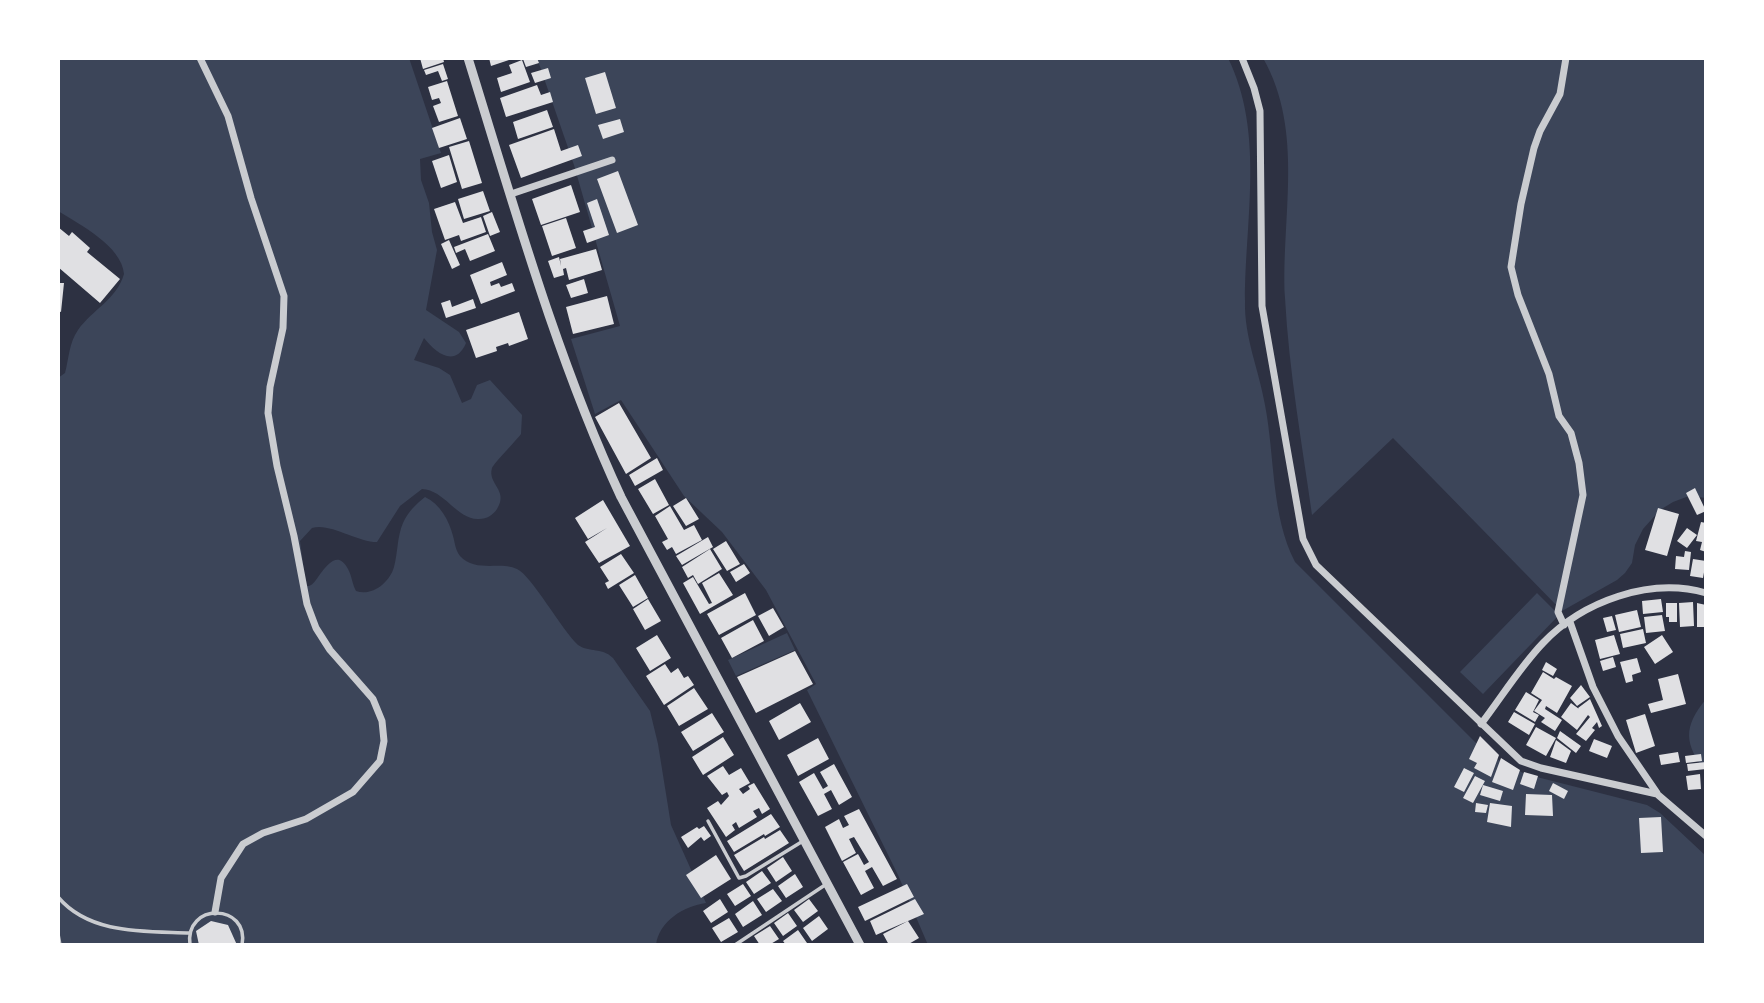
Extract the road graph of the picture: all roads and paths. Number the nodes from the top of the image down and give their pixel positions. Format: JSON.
{"nodes":[{"id":1,"x":200,"y":58,"type":"edge"},
{"id":2,"x":468,"y":58,"type":"edge"},
{"id":3,"x":1242,"y":58,"type":"edge"},
{"id":4,"x":1566,"y":58,"type":"edge"},
{"id":5,"x":612,"y":160,"type":"dead end"},
{"id":6,"x":511,"y":194,"type":"junction"},
{"id":7,"x":1706,"y":593,"type":"edge"},
{"id":8,"x":1567,"y":623,"type":"junction"},
{"id":9,"x":1481,"y":724,"type":"junction"},
{"id":10,"x":1657,"y":794,"type":"junction"},
{"id":11,"x":708,"y":821,"type":"dead end"},
{"id":12,"x":1706,"y":836,"type":"edge"},
{"id":13,"x":804,"y":840,"type":"junction"},
{"id":14,"x":827,"y":884,"type":"junction"},
{"id":15,"x":58,"y":897,"type":"edge"},
{"id":16,"x":215,"y":912,"type":"junction"},
{"id":17,"x":190,"y":933,"type":"junction"},
{"id":18,"x":58,"y":934,"type":"edge"},
{"id":19,"x":60,"y":945,"type":"edge"},
{"id":20,"x":190,"y":945,"type":"edge"},
{"id":21,"x":242,"y":945,"type":"edge"},
{"id":22,"x":735,"y":945,"type":"edge"},
{"id":23,"x":860,"y":945,"type":"edge"}],
"edges":[{"from":1,"to":16,"type":"street"},
{"from":2,"to":6,"type":"street"},
{"from":3,"to":9,"type":"street"},
{"from":4,"to":8,"type":"street"},
{"from":5,"to":6,"type":"street"},
{"from":6,"to":13,"type":"street"},
{"from":7,"to":8,"type":"street"},
{"from":8,"to":9,"type":"street"},
{"from":8,"to":10,"type":"street"},
{"from":9,"to":10,"type":"street"},
{"from":10,"to":12,"type":"street"},
{"from":11,"to":13,"type":"lane"},
{"from":13,"to":14,"type":"street"},
{"from":14,"to":22,"type":"lane"},
{"from":14,"to":23,"type":"street"},
{"from":15,"to":17,"type":"lane"},
{"from":16,"to":17,"type":"lane"},
{"from":16,"to":21,"type":"lane"},
{"from":17,"to":20,"type":"lane"},
{"from":18,"to":19,"type":"lane"}]}
